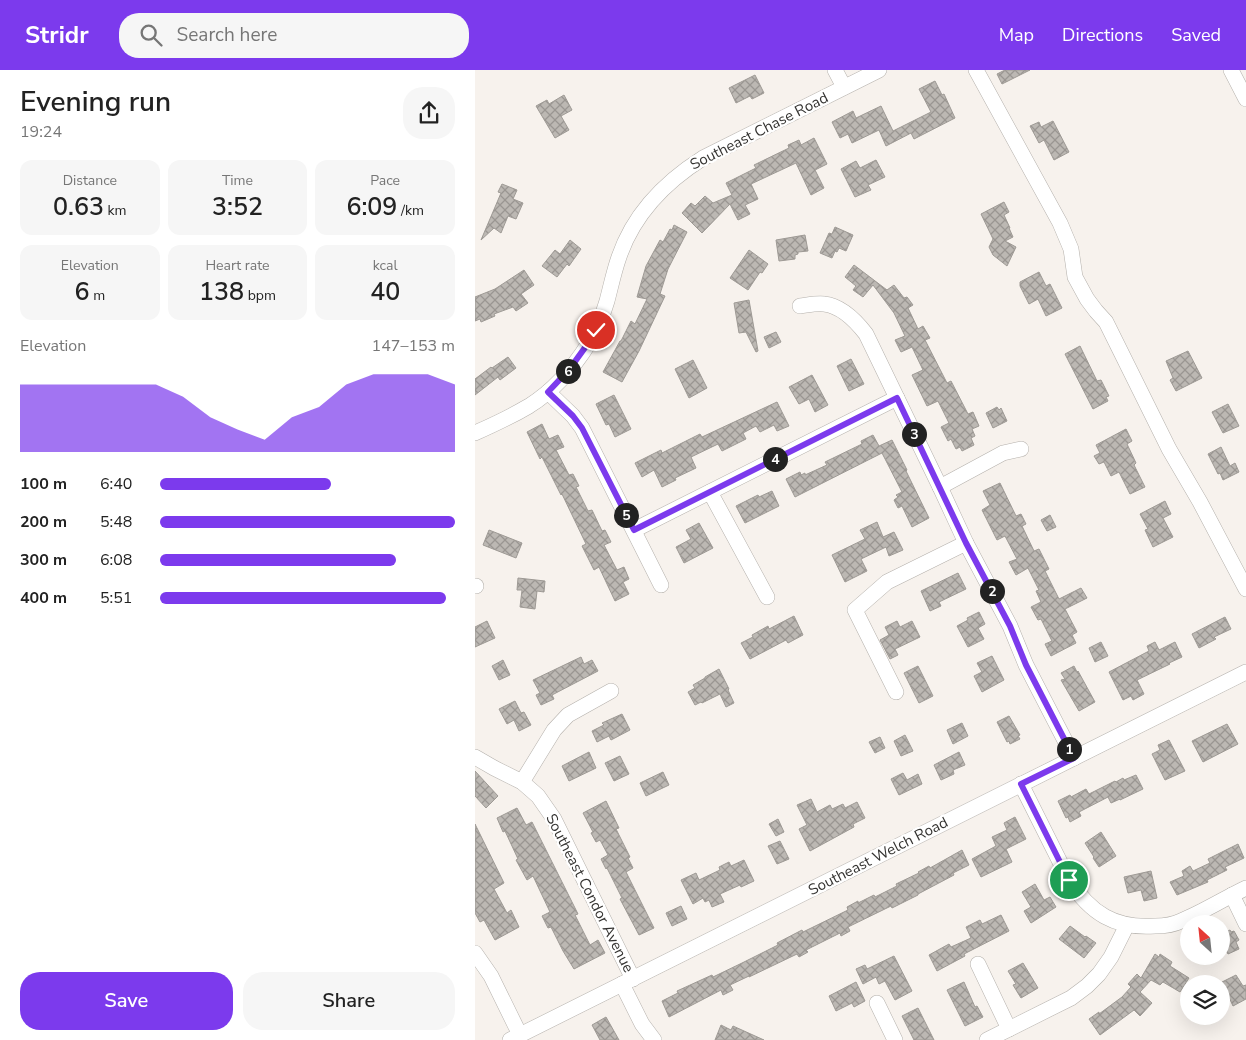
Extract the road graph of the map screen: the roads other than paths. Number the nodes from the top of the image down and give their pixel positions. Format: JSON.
{"nodes":[{"id":1,"x":835,"y":70,"type":"edge"},
{"id":2,"x":879,"y":70,"type":"edge"},
{"id":3,"x":976,"y":70,"type":"edge"},
{"id":4,"x":1231,"y":70,"type":"edge"},
{"id":5,"x":844,"y":87,"type":"junction"},
{"id":6,"x":1246,"y":99,"type":"edge"},
{"id":7,"x":800,"y":306,"type":"dead end"},
{"id":8,"x":548,"y":392,"type":"junction"},
{"id":9,"x":897,"y":398,"type":"junction"},
{"id":10,"x":475,"y":434,"type":"edge"},
{"id":11,"x":1021,"y":449,"type":"dead end"},
{"id":12,"x":940,"y":487,"type":"junction"},
{"id":13,"x":710,"y":492,"type":"junction"},
{"id":14,"x":634,"y":530,"type":"junction"},
{"id":15,"x":966,"y":543,"type":"junction"},
{"id":16,"x":661,"y":585,"type":"dead end"},
{"id":17,"x":1246,"y":589,"type":"edge"},
{"id":18,"x":767,"y":597,"type":"dead end"},
{"id":19,"x":1246,"y":672,"type":"edge"},
{"id":20,"x":611,"y":691,"type":"dead end"},
{"id":21,"x":896,"y":692,"type":"dead end"},
{"id":22,"x":475,"y":757,"type":"edge"},
{"id":23,"x":1074,"y":758,"type":"junction"},
{"id":24,"x":522,"y":782,"type":"junction"},
{"id":25,"x":1021,"y":784,"type":"junction"},
{"id":26,"x":1246,"y":888,"type":"edge"},
{"id":27,"x":1231,"y":895,"type":"junction"},
{"id":28,"x":1246,"y":924,"type":"edge"},
{"id":29,"x":1127,"y":925,"type":"junction"},
{"id":30,"x":475,"y":953,"type":"edge"},
{"id":31,"x":978,"y":964,"type":"dead end"},
{"id":32,"x":628,"y":981,"type":"junction"},
{"id":33,"x":877,"y":1003,"type":"dead end"},
{"id":34,"x":1009,"y":1029,"type":"junction"},
{"id":35,"x":515,"y":1038,"type":"edge"},
{"id":36,"x":654,"y":1040,"type":"edge"},
{"id":37,"x":895,"y":1040,"type":"edge"},
{"id":38,"x":987,"y":1040,"type":"edge"}],
"edges":[{"from":1,"to":5,"type":"street"},
{"from":2,"to":5,"type":"street","name":"Southeast Chase Road"},
{"from":3,"to":17,"type":"street"},
{"from":4,"to":6,"type":"street"},
{"from":5,"to":8,"type":"street","name":"Southeast Chase Road"},
{"from":7,"to":9,"type":"street"},
{"from":8,"to":10,"type":"street","name":"Southeast Chase Road"},
{"from":8,"to":14,"type":"street"},
{"from":9,"to":12,"type":"street"},
{"from":9,"to":13,"type":"street"},
{"from":11,"to":12,"type":"street"},
{"from":12,"to":15,"type":"street"},
{"from":13,"to":14,"type":"street"},
{"from":13,"to":18,"type":"street"},
{"from":14,"to":16,"type":"street"},
{"from":15,"to":21,"type":"street"},
{"from":15,"to":23,"type":"street"},
{"from":19,"to":23,"type":"street","name":"Southeast Welch Road"},
{"from":20,"to":24,"type":"street"},
{"from":22,"to":24,"type":"street","name":"Southeast Condor Avenue"},
{"from":23,"to":25,"type":"street","name":"Southeast Welch Road"},
{"from":24,"to":32,"type":"street","name":"Southeast Condor Avenue"},
{"from":25,"to":29,"type":"street"},
{"from":25,"to":32,"type":"street","name":"Southeast Welch Road"},
{"from":26,"to":27,"type":"street"},
{"from":27,"to":28,"type":"street"},
{"from":27,"to":29,"type":"street"},
{"from":29,"to":34,"type":"street"},
{"from":30,"to":35,"type":"street"},
{"from":31,"to":34,"type":"street"},
{"from":32,"to":35,"type":"street","name":"Southeast Welch Road"},
{"from":32,"to":36,"type":"street","name":"Southeast Condor Avenue"},
{"from":33,"to":37,"type":"street"},
{"from":34,"to":38,"type":"street"}]}
